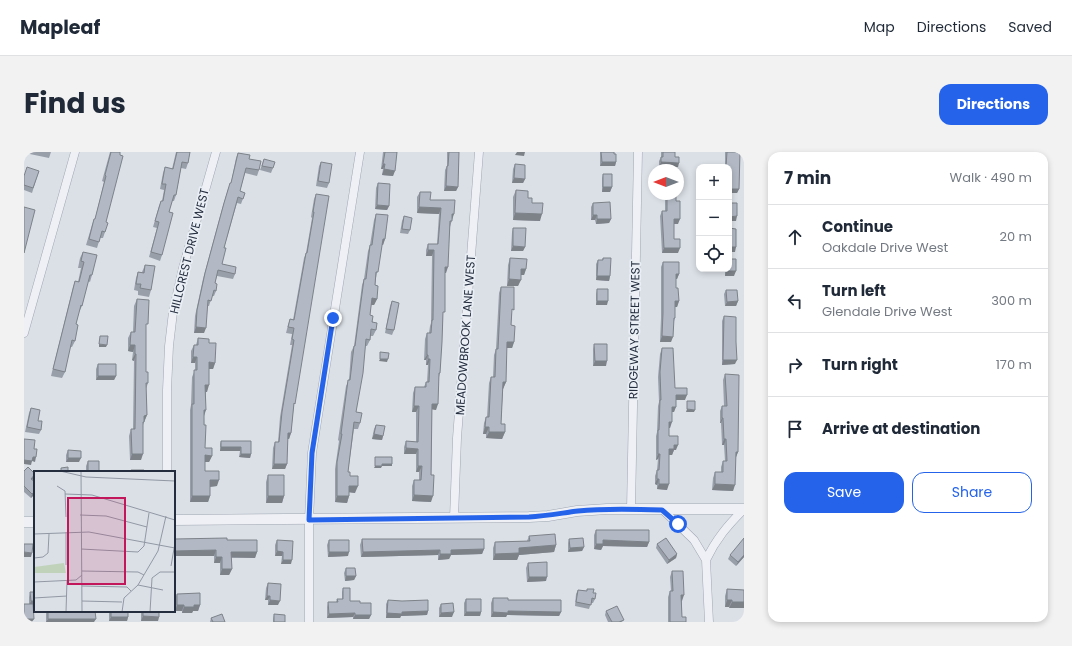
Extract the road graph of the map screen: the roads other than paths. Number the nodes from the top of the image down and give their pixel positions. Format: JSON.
{"nodes":[{"id":1,"x":75,"y":152,"type":"edge"},
{"id":2,"x":216,"y":152,"type":"edge"},
{"id":3,"x":360,"y":152,"type":"edge"},
{"id":4,"x":479,"y":152,"type":"edge"},
{"id":5,"x":638,"y":152,"type":"edge"},
{"id":6,"x":24,"y":333,"type":"edge"},
{"id":7,"x":167,"y":471,"type":"edge"},
{"id":8,"x":631,"y":509,"type":"junction"},
{"id":9,"x":744,"y":509,"type":"edge"},
{"id":10,"x":662,"y":510,"type":"junction"},
{"id":11,"x":454,"y":518,"type":"junction"},
{"id":12,"x":175,"y":520,"type":"edge"},
{"id":13,"x":309,"y":520,"type":"junction"},
{"id":14,"x":706,"y":560,"type":"junction"},
{"id":15,"x":309,"y":622,"type":"edge"},
{"id":16,"x":709,"y":622,"type":"edge"}],
"edges":[{"from":1,"to":6,"type":"street"},
{"from":2,"to":7,"type":"street","name":"HILLCREST DRIVE WEST"},
{"from":3,"to":13,"type":"street"},
{"from":4,"to":11,"type":"street","name":"MEADOWBROOK LANE WEST"},
{"from":5,"to":8,"type":"street","name":"RIDGEWAY STREET WEST"},
{"from":8,"to":10,"type":"street"},
{"from":8,"to":11,"type":"street"},
{"from":9,"to":10,"type":"street"},
{"from":9,"to":14,"type":"street"},
{"from":10,"to":14,"type":"street"},
{"from":11,"to":13,"type":"street"},
{"from":12,"to":13,"type":"street"},
{"from":13,"to":15,"type":"street"},
{"from":14,"to":16,"type":"street"}]}
